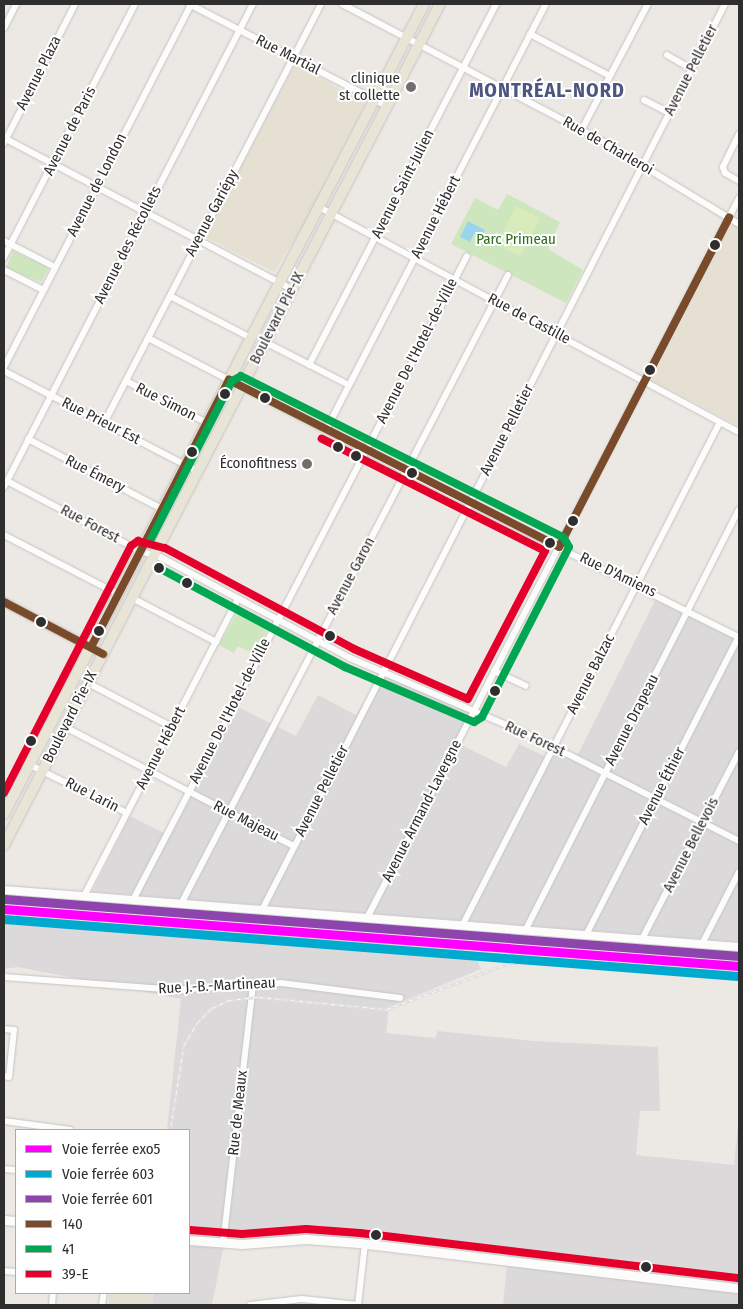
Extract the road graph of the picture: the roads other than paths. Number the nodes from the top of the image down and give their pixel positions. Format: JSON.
{"nodes":[{"id":1,"x":16,"y":4,"type":"edge"},
{"id":2,"x":75,"y":4,"type":"edge"},
{"id":3,"x":135,"y":4,"type":"edge"},
{"id":4,"x":190,"y":4,"type":"edge"},
{"id":5,"x":253,"y":4,"type":"edge"},
{"id":6,"x":321,"y":4,"type":"edge"},
{"id":7,"x":342,"y":4,"type":"edge"},
{"id":8,"x":424,"y":4,"type":"edge"},
{"id":9,"x":440,"y":4,"type":"edge"},
{"id":10,"x":496,"y":4,"type":"edge"},
{"id":11,"x":546,"y":4,"type":"edge"},
{"id":12,"x":648,"y":4,"type":"edge"},
{"id":13,"x":725,"y":4,"type":"edge"},
{"id":14,"x":4,"y":28,"type":"edge"},
{"id":15,"x":239,"y":30,"type":"junction"},
{"id":16,"x":530,"y":34,"type":"junction"},
{"id":17,"x":407,"y":38,"type":"junction"},
{"id":18,"x":419,"y":43,"type":"junction"},
{"id":19,"x":667,"y":56,"type":"dead end"},
{"id":20,"x":293,"y":58,"type":"junction"},
{"id":21,"x":464,"y":67,"type":"junction"},
{"id":22,"x":691,"y":68,"type":"junction"},
{"id":23,"x":610,"y":76,"type":"junction"},
{"id":24,"x":502,"y":88,"type":"junction"},
{"id":25,"x":374,"y":100,"type":"junction"},
{"id":26,"x":644,"y":100,"type":"dead end"},
{"id":27,"x":387,"y":106,"type":"junction"},
{"id":28,"x":669,"y":113,"type":"junction"},
{"id":29,"x":582,"y":130,"type":"junction"},
{"id":30,"x":739,"y":134,"type":"edge"},
{"id":31,"x":4,"y":140,"type":"edge"},
{"id":32,"x":53,"y":164,"type":"junction"},
{"id":33,"x":642,"y":165,"type":"junction"},
{"id":34,"x":739,"y":182,"type":"edge"},
{"id":35,"x":96,"y":186,"type":"junction"},
{"id":36,"x":739,"y":198,"type":"edge"},
{"id":37,"x":319,"y":207,"type":"junction"},
{"id":38,"x":146,"y":212,"type":"junction"},
{"id":39,"x":331,"y":214,"type":"junction"},
{"id":40,"x":729,"y":217,"type":"junction"},
{"id":41,"x":739,"y":224,"type":"edge"},
{"id":42,"x":375,"y":238,"type":"junction"},
{"id":43,"x":198,"y":240,"type":"junction"},
{"id":44,"x":4,"y":241,"type":"edge"},
{"id":45,"x":10,"y":244,"type":"junction"},
{"id":46,"x":467,"y":256,"type":"dead end"},
{"id":47,"x":4,"y":258,"type":"edge"},
{"id":48,"x":415,"y":258,"type":"junction"},
{"id":49,"x":55,"y":267,"type":"junction"},
{"id":50,"x":4,"y":270,"type":"edge"},
{"id":51,"x":508,"y":275,"type":"dead end"},
{"id":52,"x":454,"y":279,"type":"junction"},
{"id":53,"x":280,"y":283,"type":"junction"},
{"id":54,"x":292,"y":289,"type":"junction"},
{"id":55,"x":43,"y":290,"type":"junction"},
{"id":56,"x":170,"y":296,"type":"junction"},
{"id":57,"x":494,"y":300,"type":"junction"},
{"id":58,"x":556,"y":334,"type":"junction"},
{"id":59,"x":148,"y":338,"type":"junction"},
{"id":60,"x":251,"y":338,"type":"junction"},
{"id":61,"x":265,"y":342,"type":"junction"},
{"id":62,"x":309,"y":365,"type":"junction"},
{"id":63,"x":4,"y":367,"type":"edge"},
{"id":64,"x":4,"y":371,"type":"edge"},
{"id":65,"x":229,"y":380,"type":"junction"},
{"id":66,"x":126,"y":381,"type":"junction"},
{"id":67,"x":644,"y":382,"type":"junction"},
{"id":68,"x":349,"y":385,"type":"junction"},
{"id":69,"x":241,"y":386,"type":"junction"},
{"id":70,"x":50,"y":395,"type":"junction"},
{"id":71,"x":720,"y":422,"type":"junction"},
{"id":72,"x":104,"y":423,"type":"junction"},
{"id":73,"x":206,"y":424,"type":"junction"},
{"id":74,"x":326,"y":430,"type":"junction"},
{"id":75,"x":739,"y":432,"type":"edge"},
{"id":76,"x":28,"y":439,"type":"junction"},
{"id":77,"x":366,"y":450,"type":"junction"},
{"id":78,"x":185,"y":465,"type":"junction"},
{"id":79,"x":197,"y":471,"type":"junction"},
{"id":80,"x":406,"y":472,"type":"junction"},
{"id":81,"x":5,"y":484,"type":"edge"},
{"id":82,"x":469,"y":503,"type":"junction"},
{"id":83,"x":162,"y":508,"type":"junction"},
{"id":84,"x":739,"y":510,"type":"edge"},
{"id":85,"x":4,"y":536,"type":"edge"},
{"id":86,"x":559,"y":547,"type":"junction"},
{"id":87,"x":140,"y":551,"type":"junction"},
{"id":88,"x":154,"y":554,"type":"junction"},
{"id":89,"x":637,"y":584,"type":"junction"},
{"id":90,"x":118,"y":594,"type":"junction"},
{"id":91,"x":132,"y":598,"type":"junction"},
{"id":92,"x":238,"y":599,"type":"junction"},
{"id":93,"x":4,"y":602,"type":"edge"},
{"id":94,"x":688,"y":610,"type":"junction"},
{"id":95,"x":277,"y":620,"type":"junction"},
{"id":96,"x":739,"y":637,"type":"edge"},
{"id":97,"x":216,"y":642,"type":"junction"},
{"id":98,"x":317,"y":642,"type":"junction"},
{"id":99,"x":91,"y":647,"type":"junction"},
{"id":100,"x":103,"y":654,"type":"junction"},
{"id":101,"x":494,"y":671,"type":"junction"},
{"id":102,"x":383,"y":672,"type":"junction"},
{"id":103,"x":88,"y":683,"type":"junction"},
{"id":104,"x":526,"y":686,"type":"dead end"},
{"id":105,"x":473,"y":712,"type":"junction"},
{"id":106,"x":65,"y":726,"type":"junction"},
{"id":107,"x":172,"y":727,"type":"junction"},
{"id":108,"x":553,"y":747,"type":"junction"},
{"id":109,"x":739,"y":752,"type":"edge"},
{"id":110,"x":30,"y":765,"type":"junction"},
{"id":111,"x":43,"y":770,"type":"junction"},
{"id":112,"x":150,"y":770,"type":"junction"},
{"id":113,"x":605,"y":773,"type":"junction"},
{"id":114,"x":189,"y":791,"type":"junction"},
{"id":115,"x":656,"y":799,"type":"junction"},
{"id":116,"x":229,"y":812,"type":"junction"},
{"id":117,"x":127,"y":813,"type":"junction"},
{"id":118,"x":4,"y":814,"type":"edge"},
{"id":119,"x":703,"y":823,"type":"junction"},
{"id":120,"x":739,"y":841,"type":"edge"},
{"id":121,"x":4,"y":844,"type":"edge"},
{"id":122,"x":294,"y":846,"type":"junction"},
{"id":123,"x":739,"y":872,"type":"edge"},
{"id":124,"x":4,"y":890,"type":"edge"},
{"id":125,"x":84,"y":896,"type":"junction"},
{"id":126,"x":133,"y":900,"type":"junction"},
{"id":127,"x":182,"y":904,"type":"junction"},
{"id":128,"x":262,"y":910,"type":"junction"},
{"id":129,"x":367,"y":918,"type":"junction"},
{"id":130,"x":462,"y":926,"type":"junction"},
{"id":131,"x":524,"y":931,"type":"junction"},
{"id":132,"x":586,"y":936,"type":"junction"},
{"id":133,"x":642,"y":939,"type":"junction"},
{"id":134,"x":702,"y":944,"type":"junction"},
{"id":135,"x":739,"y":947,"type":"edge"},
{"id":136,"x":4,"y":976,"type":"edge"},
{"id":137,"x":253,"y":983,"type":"junction"},
{"id":138,"x":400,"y":998,"type":"dead end"},
{"id":139,"x":4,"y":1029,"type":"edge"},
{"id":140,"x":6,"y":1076,"type":"edge"},
{"id":141,"x":4,"y":1121,"type":"edge"},
{"id":142,"x":70,"y":1129,"type":"edge"},
{"id":143,"x":190,"y":1240,"type":"edge"},
{"id":144,"x":224,"y":1244,"type":"junction"},
{"id":145,"x":365,"y":1244,"type":"junction"},
{"id":146,"x":739,"y":1288,"type":"edge"},
{"id":147,"x":302,"y":1302,"type":"edge"},
{"id":148,"x":250,"y":1305,"type":"edge"},
{"id":149,"x":358,"y":1305,"type":"edge"}],
"edges":[{"from":1,"to":14,"type":"street"},
{"from":2,"to":31,"type":"street","name":"Avenue Plaza"},
{"from":3,"to":32,"type":"street","name":"Avenue de Paris"},
{"from":4,"to":15,"type":"street","name":"Rue Martial"},
{"from":4,"to":35,"type":"street","name":"Avenue de London"},
{"from":5,"to":15,"type":"street","name":"Avenue des Récollets"},
{"from":6,"to":20,"type":"street","name":"Avenue Gariépy"},
{"from":7,"to":17,"type":"street","name":"Rue de Charleroi"},
{"from":8,"to":17,"type":"main road","name":"Boulevard Pie-IX"},
{"from":9,"to":18,"type":"main road","name":"Boulevard Pie-IX"},
{"from":10,"to":21,"type":"street","name":"Avenue Saint-Julien"},
{"from":11,"to":16,"type":"street","name":"Avenue Hébert"},
{"from":12,"to":23,"type":"street"},
{"from":13,"to":22,"type":"street","name":"Avenue Pelletier"},
{"from":15,"to":20,"type":"street","name":"Rue Martial"},
{"from":15,"to":38,"type":"street","name":"Avenue des Récollets"},
{"from":16,"to":23,"type":"street"},
{"from":16,"to":24,"type":"street","name":"Avenue Hébert"},
{"from":17,"to":18,"type":"street","name":"Rue de Charleroi"},
{"from":17,"to":25,"type":"main road","name":"Boulevard Pie-IX"},
{"from":18,"to":21,"type":"street","name":"Rue de Charleroi"},
{"from":18,"to":27,"type":"main road","name":"Boulevard Pie-IX"},
{"from":19,"to":22,"type":"street"},
{"from":20,"to":25,"type":"street","name":"Rue Martial"},
{"from":20,"to":43,"type":"street","name":"Avenue Gariépy"},
{"from":21,"to":24,"type":"street","name":"Rue de Charleroi"},
{"from":21,"to":42,"type":"street","name":"Avenue Saint-Julien"},
{"from":22,"to":28,"type":"street","name":"Avenue Pelletier"},
{"from":23,"to":29,"type":"street"},
{"from":24,"to":29,"type":"street","name":"Rue de Charleroi"},
{"from":24,"to":48,"type":"street","name":"Avenue Hébert"},
{"from":25,"to":27,"type":"street","name":"Rue Martial"},
{"from":25,"to":37,"type":"main road","name":"Boulevard Pie-IX"},
{"from":26,"to":28,"type":"street"},
{"from":27,"to":39,"type":"main road","name":"Boulevard Pie-IX"},
{"from":28,"to":33,"type":"street","name":"Avenue Pelletier"},
{"from":29,"to":33,"type":"street","name":"Rue de Charleroi"},
{"from":30,"to":34,"type":"street"},
{"from":31,"to":32,"type":"street"},
{"from":32,"to":35,"type":"street"},
{"from":32,"to":45,"type":"street","name":"Avenue de Paris"},
{"from":33,"to":40,"type":"street","name":"Rue de Charleroi"},
{"from":33,"to":58,"type":"street","name":"Avenue Pelletier"},
{"from":35,"to":38,"type":"street"},
{"from":35,"to":49,"type":"street","name":"Avenue de London"},
{"from":36,"to":40,"type":"street","name":"Avenue Armand-Lavergne"},
{"from":37,"to":39,"type":"street","name":"Rue de Castille"},
{"from":37,"to":53,"type":"main road","name":"Boulevard Pie-IX"},
{"from":38,"to":43,"type":"street"},
{"from":38,"to":70,"type":"street","name":"Avenue des Récollets"},
{"from":39,"to":42,"type":"street","name":"Rue de Castille"},
{"from":39,"to":54,"type":"main road","name":"Boulevard Pie-IX"},
{"from":40,"to":41,"type":"street","name":"Rue de Charleroi"},
{"from":40,"to":67,"type":"street","name":"Avenue Armand-Lavergne"},
{"from":42,"to":48,"type":"street","name":"Rue de Castille"},
{"from":42,"to":62,"type":"street","name":"Avenue Saint-Julien"},
{"from":43,"to":53,"type":"street"},
{"from":43,"to":56,"type":"street","name":"Avenue Gariépy"},
{"from":44,"to":45,"type":"street"},
{"from":45,"to":47,"type":"street","name":"Avenue de Paris"},
{"from":45,"to":49,"type":"street"},
{"from":46,"to":52,"type":"street","name":"Avenue De l'Hotel-de-Ville"},
{"from":48,"to":52,"type":"street","name":"Rue de Castille"},
{"from":48,"to":68,"type":"street","name":"Avenue Hébert"},
{"from":49,"to":55,"type":"street","name":"Avenue de London"},
{"from":50,"to":55,"type":"street"},
{"from":51,"to":57,"type":"street","name":"Avenue Garon"},
{"from":52,"to":57,"type":"street","name":"Rue de Castille"},
{"from":52,"to":77,"type":"street","name":"Avenue De l'Hotel-de-Ville"},
{"from":53,"to":54,"type":"street"},
{"from":53,"to":60,"type":"main road","name":"Boulevard Pie-IX"},
{"from":54,"to":61,"type":"main road","name":"Boulevard Pie-IX"},
{"from":55,"to":63,"type":"street","name":"Avenue de London"},
{"from":56,"to":59,"type":"street","name":"Avenue Gariépy"},
{"from":56,"to":60,"type":"street"},
{"from":57,"to":58,"type":"street","name":"Rue de Castille"},
{"from":57,"to":80,"type":"street","name":"Avenue Garon"},
{"from":58,"to":67,"type":"street","name":"Rue de Castille"},
{"from":58,"to":82,"type":"street","name":"Avenue Pelletier"},
{"from":59,"to":65,"type":"street","name":"Rue D'Amiens"},
{"from":59,"to":66,"type":"street","name":"Avenue Gariépy"},
{"from":60,"to":65,"type":"main road","name":"Boulevard Pie-IX"},
{"from":61,"to":62,"type":"street"},
{"from":61,"to":69,"type":"main road","name":"Boulevard Pie-IX"},
{"from":62,"to":68,"type":"street"},
{"from":64,"to":70,"type":"street","name":"Rue Prieur Est"},
{"from":65,"to":69,"type":"street","name":"Rue D'Amiens"},
{"from":65,"to":73,"type":"main road","name":"Boulevard Pie-IX"},
{"from":66,"to":72,"type":"street","name":"Avenue Gariépy"},
{"from":66,"to":73,"type":"street","name":"Rue Simon"},
{"from":67,"to":71,"type":"street","name":"Rue de Castille"},
{"from":67,"to":86,"type":"street","name":"Avenue Armand-Lavergne"},
{"from":68,"to":74,"type":"street","name":"Avenue Hébert"},
{"from":69,"to":74,"type":"street","name":"Rue D'Amiens"},
{"from":69,"to":79,"type":"main road","name":"Boulevard Pie-IX"},
{"from":70,"to":72,"type":"street","name":"Rue Prieur Est"},
{"from":70,"to":76,"type":"street","name":"Avenue des Récollets"},
{"from":71,"to":75,"type":"street","name":"Rue de Castille"},
{"from":71,"to":89,"type":"street","name":"Avenue Balzac"},
{"from":72,"to":78,"type":"street","name":"Rue Prieur Est"},
{"from":73,"to":78,"type":"main road","name":"Boulevard Pie-IX"},
{"from":74,"to":77,"type":"street","name":"Rue D'Amiens"},
{"from":76,"to":81,"type":"street","name":"Avenue des Récollets"},
{"from":76,"to":83,"type":"street","name":"Rue Émery"},
{"from":77,"to":80,"type":"street","name":"Rue D'Amiens"},
{"from":77,"to":95,"type":"street","name":"Avenue De l'Hotel-de-Ville"},
{"from":78,"to":79,"type":"street","name":"Rue Prieur Est"},
{"from":78,"to":83,"type":"main road","name":"Boulevard Pie-IX"},
{"from":79,"to":88,"type":"main road","name":"Boulevard Pie-IX"},
{"from":80,"to":82,"type":"street","name":"Rue D'Amiens"},
{"from":80,"to":98,"type":"street","name":"Avenue Garon"},
{"from":81,"to":87,"type":"street","name":"Rue Forest"},
{"from":82,"to":86,"type":"street","name":"Rue D'Amiens"},
{"from":82,"to":102,"type":"street","name":"Avenue Pelletier"},
{"from":83,"to":87,"type":"main road","name":"Boulevard Pie-IX"},
{"from":84,"to":94,"type":"street","name":"Avenue Drapeau"},
{"from":85,"to":90,"type":"street"},
{"from":86,"to":89,"type":"street","name":"Rue D'Amiens"},
{"from":86,"to":101,"type":"street","name":"Avenue Armand-Lavergne"},
{"from":87,"to":88,"type":"street","name":"Rue Forest"},
{"from":87,"to":90,"type":"main road","name":"Boulevard Pie-IX"},
{"from":88,"to":91,"type":"main road","name":"Boulevard Pie-IX"},
{"from":88,"to":92,"type":"street","name":"Rue Forest"},
{"from":89,"to":94,"type":"street","name":"Rue D'Amiens"},
{"from":89,"to":108,"type":"street","name":"Avenue Balzac"},
{"from":90,"to":99,"type":"main road","name":"Boulevard Pie-IX"},
{"from":91,"to":97,"type":"street"},
{"from":91,"to":100,"type":"main road","name":"Boulevard Pie-IX"},
{"from":92,"to":95,"type":"street","name":"Rue Forest"},
{"from":92,"to":97,"type":"street","name":"Avenue Hébert"},
{"from":93,"to":99,"type":"street"},
{"from":94,"to":96,"type":"street","name":"Rue D'Amiens"},
{"from":94,"to":113,"type":"street","name":"Avenue Drapeau"},
{"from":95,"to":98,"type":"street","name":"Rue Forest"},
{"from":95,"to":114,"type":"street","name":"Avenue De l'Hotel-de-Ville"},
{"from":96,"to":115,"type":"street","name":"Avenue Éthier"},
{"from":97,"to":107,"type":"street","name":"Avenue Hébert"},
{"from":98,"to":102,"type":"street","name":"Rue Forest"},
{"from":98,"to":116,"type":"street","name":"Avenue Garon"},
{"from":99,"to":100,"type":"street"},
{"from":99,"to":110,"type":"main road","name":"Boulevard Pie-IX"},
{"from":100,"to":103,"type":"main road","name":"Boulevard Pie-IX"},
{"from":101,"to":104,"type":"street"},
{"from":101,"to":105,"type":"street","name":"Avenue Armand-Lavergne"},
{"from":102,"to":105,"type":"street","name":"Rue Forest"},
{"from":102,"to":122,"type":"street","name":"Avenue Pelletier"},
{"from":103,"to":106,"type":"main road","name":"Boulevard Pie-IX"},
{"from":103,"to":107,"type":"street"},
{"from":105,"to":108,"type":"street","name":"Rue Forest"},
{"from":105,"to":129,"type":"street","name":"Avenue Armand-Lavergne"},
{"from":106,"to":111,"type":"main road","name":"Boulevard Pie-IX"},
{"from":106,"to":112,"type":"street","name":"Rue Majeau"},
{"from":107,"to":112,"type":"street","name":"Avenue Hébert"},
{"from":108,"to":113,"type":"street","name":"Rue Forest"},
{"from":108,"to":130,"type":"street","name":"Avenue Balzac"},
{"from":109,"to":119,"type":"street","name":"Avenue Bellevois"},
{"from":110,"to":111,"type":"street","name":"Rue Larin"},
{"from":110,"to":118,"type":"main road","name":"Boulevard Pie-IX"},
{"from":111,"to":117,"type":"street","name":"Rue Larin"},
{"from":111,"to":121,"type":"main road","name":"Boulevard Pie-IX"},
{"from":112,"to":114,"type":"street","name":"Rue Majeau"},
{"from":112,"to":117,"type":"street","name":"Avenue Hébert"},
{"from":113,"to":115,"type":"street","name":"Rue Forest"},
{"from":113,"to":131,"type":"street","name":"Avenue Drapeau"},
{"from":114,"to":116,"type":"street","name":"Rue Majeau"},
{"from":114,"to":126,"type":"street","name":"Avenue De l'Hotel-de-Ville"},
{"from":115,"to":119,"type":"street","name":"Rue Forest"},
{"from":115,"to":132,"type":"street","name":"Avenue Éthier"},
{"from":116,"to":122,"type":"street","name":"Rue Majeau"},
{"from":116,"to":127,"type":"street","name":"Avenue Garon"},
{"from":117,"to":125,"type":"street","name":"Avenue Hébert"},
{"from":119,"to":120,"type":"street","name":"Rue Forest"},
{"from":119,"to":133,"type":"street","name":"Avenue Bellevois"},
{"from":122,"to":128,"type":"street","name":"Avenue Pelletier"},
{"from":123,"to":134,"type":"street"},
{"from":124,"to":125,"type":"street"},
{"from":125,"to":126,"type":"street"},
{"from":126,"to":127,"type":"street"},
{"from":127,"to":128,"type":"street"},
{"from":128,"to":129,"type":"street"},
{"from":129,"to":130,"type":"street"},
{"from":130,"to":131,"type":"street"},
{"from":131,"to":132,"type":"street"},
{"from":132,"to":133,"type":"street"},
{"from":133,"to":134,"type":"street"},
{"from":134,"to":135,"type":"street"},
{"from":136,"to":137,"type":"street","name":"Rue J.-B.-Martineau"},
{"from":137,"to":138,"type":"street","name":"Rue J.-B.-Martineau"},
{"from":137,"to":144,"type":"street","name":"Rue de Meaux"},
{"from":139,"to":140,"type":"street"},
{"from":141,"to":142,"type":"street"},
{"from":143,"to":144,"type":"main road"},
{"from":144,"to":145,"type":"main road"},
{"from":145,"to":146,"type":"main road"},
{"from":145,"to":149,"type":"street"},
{"from":147,"to":148,"type":"street"},
{"from":147,"to":149,"type":"street"}]}
